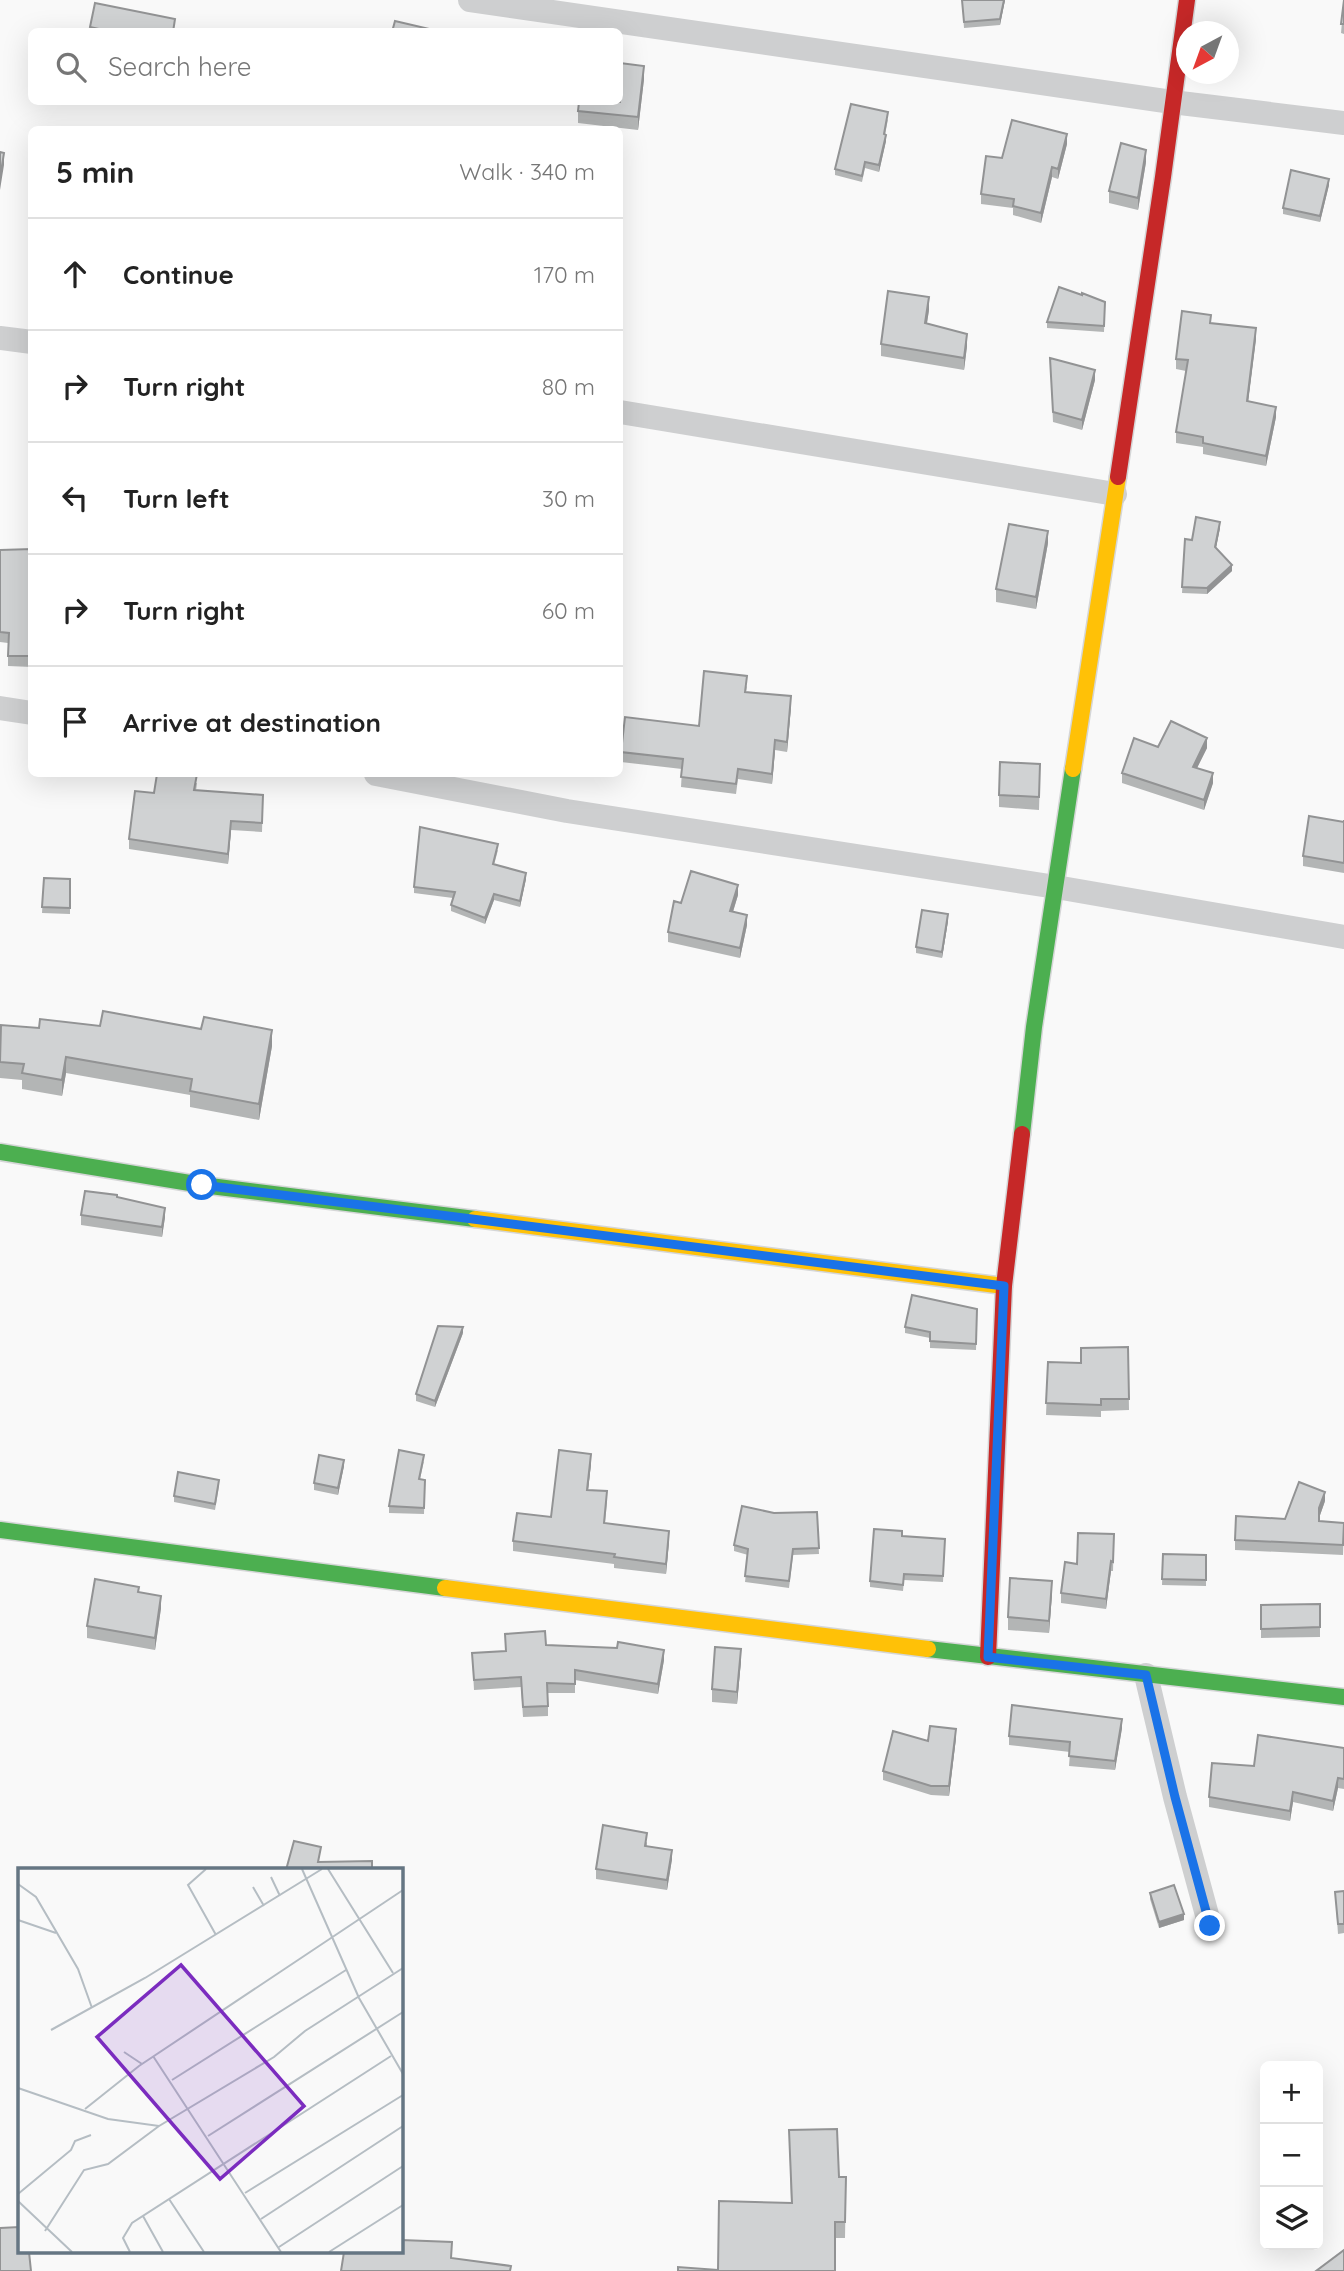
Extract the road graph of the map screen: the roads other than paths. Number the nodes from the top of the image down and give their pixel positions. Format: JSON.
{"nodes":[{"id":1,"x":470,"y":0,"type":"edge"},
{"id":2,"x":1187,"y":0,"type":"edge"},
{"id":3,"x":1172,"y":102,"type":"junction"},
{"id":4,"x":1344,"y":123,"type":"edge"},
{"id":5,"x":0,"y":338,"type":"edge"},
{"id":6,"x":28,"y":342,"type":"edge"},
{"id":7,"x":623,"y":412,"type":"edge"},
{"id":8,"x":1115,"y":494,"type":"junction"},
{"id":9,"x":0,"y":708,"type":"edge"},
{"id":10,"x":28,"y":712,"type":"edge"},
{"id":11,"x":391,"y":777,"type":"edge"},
{"id":12,"x":1056,"y":887,"type":"junction"},
{"id":13,"x":1344,"y":937,"type":"edge"},
{"id":14,"x":0,"y":1152,"type":"edge"},
{"id":15,"x":1004,"y":1286,"type":"junction"},
{"id":16,"x":0,"y":1530,"type":"edge"},
{"id":17,"x":988,"y":1657,"type":"junction"},
{"id":18,"x":1146,"y":1675,"type":"junction"},
{"id":19,"x":1344,"y":1697,"type":"edge"},
{"id":20,"x":1210,"y":1926,"type":"dead end"}],
"edges":[{"from":1,"to":3,"type":"street"},
{"from":2,"to":3,"type":"street"},
{"from":3,"to":4,"type":"street"},
{"from":3,"to":8,"type":"street"},
{"from":5,"to":6,"type":"street"},
{"from":7,"to":8,"type":"street"},
{"from":8,"to":12,"type":"street"},
{"from":9,"to":10,"type":"street"},
{"from":11,"to":12,"type":"street"},
{"from":12,"to":13,"type":"street"},
{"from":12,"to":15,"type":"street"},
{"from":14,"to":15,"type":"street"},
{"from":15,"to":17,"type":"street"},
{"from":16,"to":17,"type":"street"},
{"from":17,"to":18,"type":"street"},
{"from":18,"to":19,"type":"street"},
{"from":18,"to":20,"type":"street"}]}
